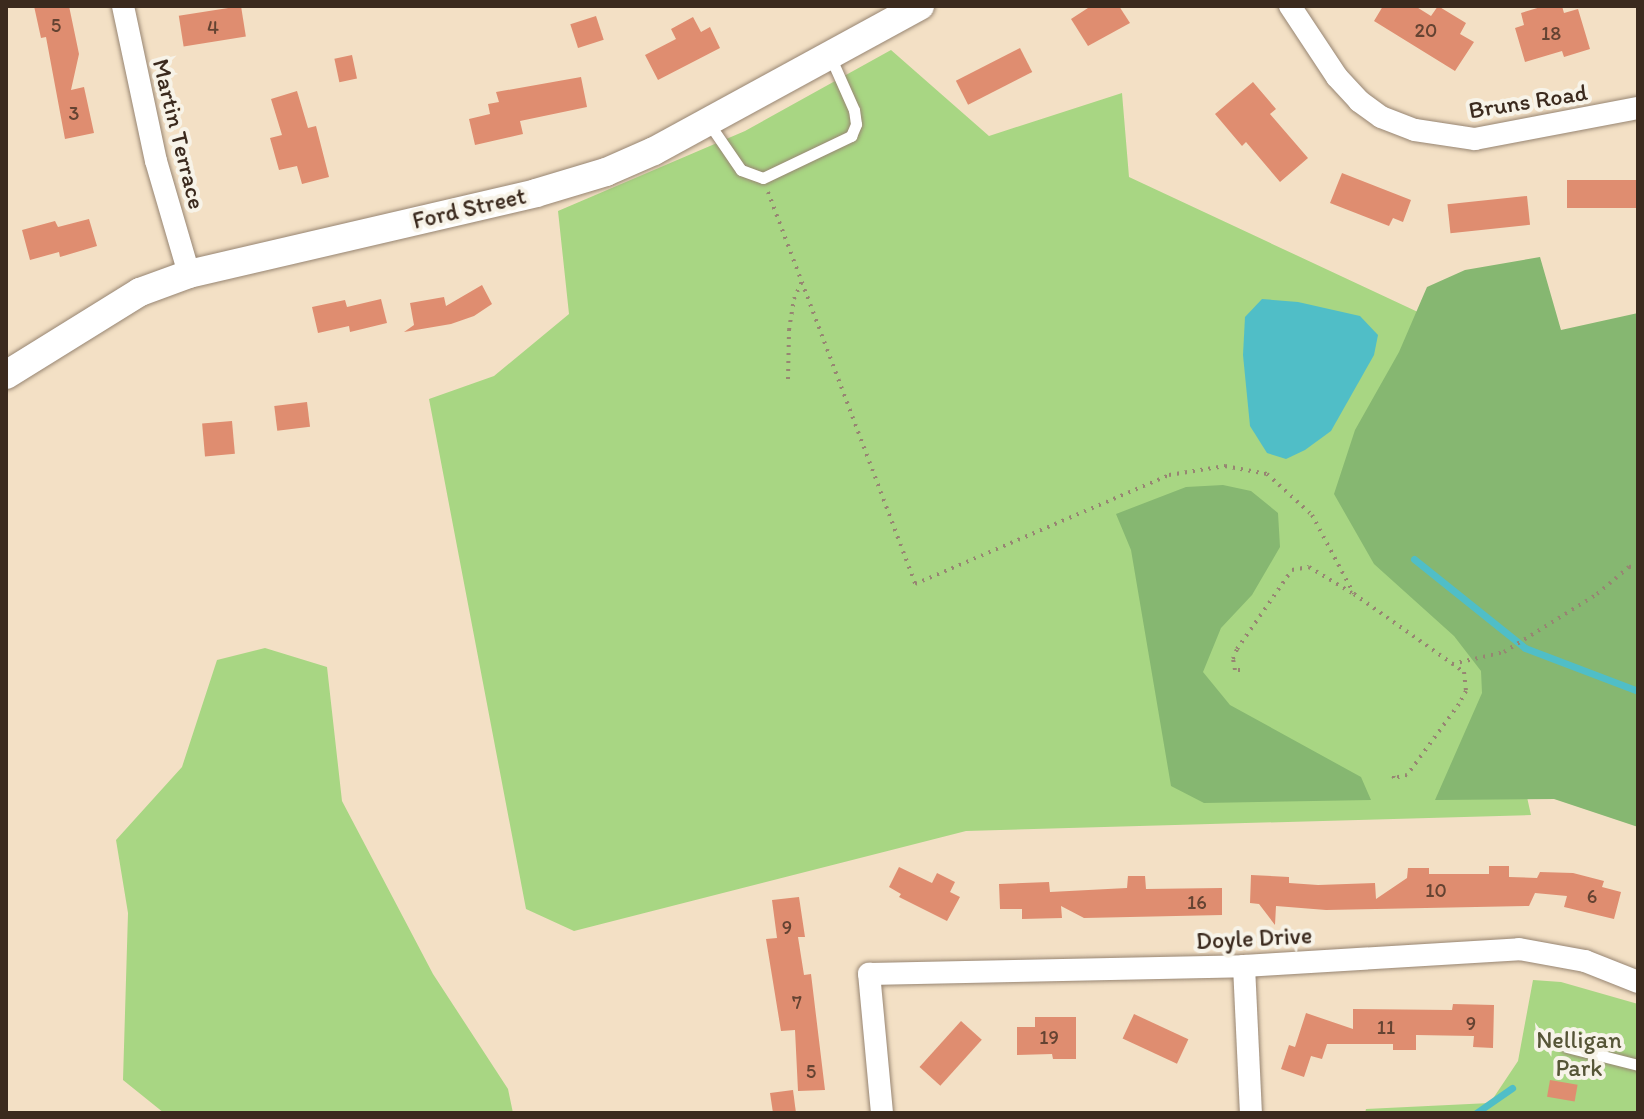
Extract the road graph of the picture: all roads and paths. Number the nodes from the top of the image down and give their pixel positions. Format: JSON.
{"nodes":[{"id":1,"x":123,"y":6,"type":"edge"},
{"id":2,"x":920,"y":6,"type":"edge"},
{"id":3,"x":1290,"y":6,"type":"edge"},
{"id":4,"x":830,"y":55,"type":"junction"},
{"id":5,"x":1638,"y":108,"type":"edge"},
{"id":6,"x":708,"y":122,"type":"junction"},
{"id":7,"x":763,"y":178,"type":"junction"},
{"id":8,"x":189,"y":274,"type":"junction"},
{"id":9,"x":802,"y":281,"type":"junction"},
{"id":10,"x":6,"y":375,"type":"edge"},
{"id":11,"x":788,"y":379,"type":"dead end"},
{"id":12,"x":1638,"y":566,"type":"edge"},
{"id":13,"x":1354,"y":594,"type":"junction"},
{"id":14,"x":1451,"y":665,"type":"junction"},
{"id":15,"x":1240,"y":670,"type":"dead end"},
{"id":16,"x":1392,"y":773,"type":"dead end"},
{"id":17,"x":1244,"y":966,"type":"junction"},
{"id":18,"x":1638,"y":982,"type":"edge"},
{"id":19,"x":1567,"y":1047,"type":"dead end"},
{"id":20,"x":1638,"y":1065,"type":"edge"},
{"id":21,"x":882,"y":1113,"type":"edge"},
{"id":22,"x":1251,"y":1113,"type":"edge"}],
"edges":[{"from":1,"to":8,"type":"street","name":"Martin Terrace"},
{"from":2,"to":4,"type":"street","name":"Ford Street"},
{"from":3,"to":5,"type":"street","name":"Bruns Road"},
{"from":4,"to":6,"type":"street","name":"Ford Street"},
{"from":4,"to":7,"type":"lane"},
{"from":6,"to":7,"type":"lane"},
{"from":6,"to":8,"type":"street","name":"Ford Street"},
{"from":7,"to":9,"type":"path"},
{"from":8,"to":10,"type":"street","name":"Ford Street"},
{"from":9,"to":11,"type":"path"},
{"from":9,"to":13,"type":"path"},
{"from":12,"to":14,"type":"path"},
{"from":13,"to":14,"type":"path"},
{"from":13,"to":15,"type":"path"},
{"from":14,"to":16,"type":"path"},
{"from":17,"to":18,"type":"street","name":"Doyle Drive"},
{"from":17,"to":21,"type":"street","name":"Doyle Drive"},
{"from":17,"to":22,"type":"street"},
{"from":19,"to":20,"type":"lane"}]}
